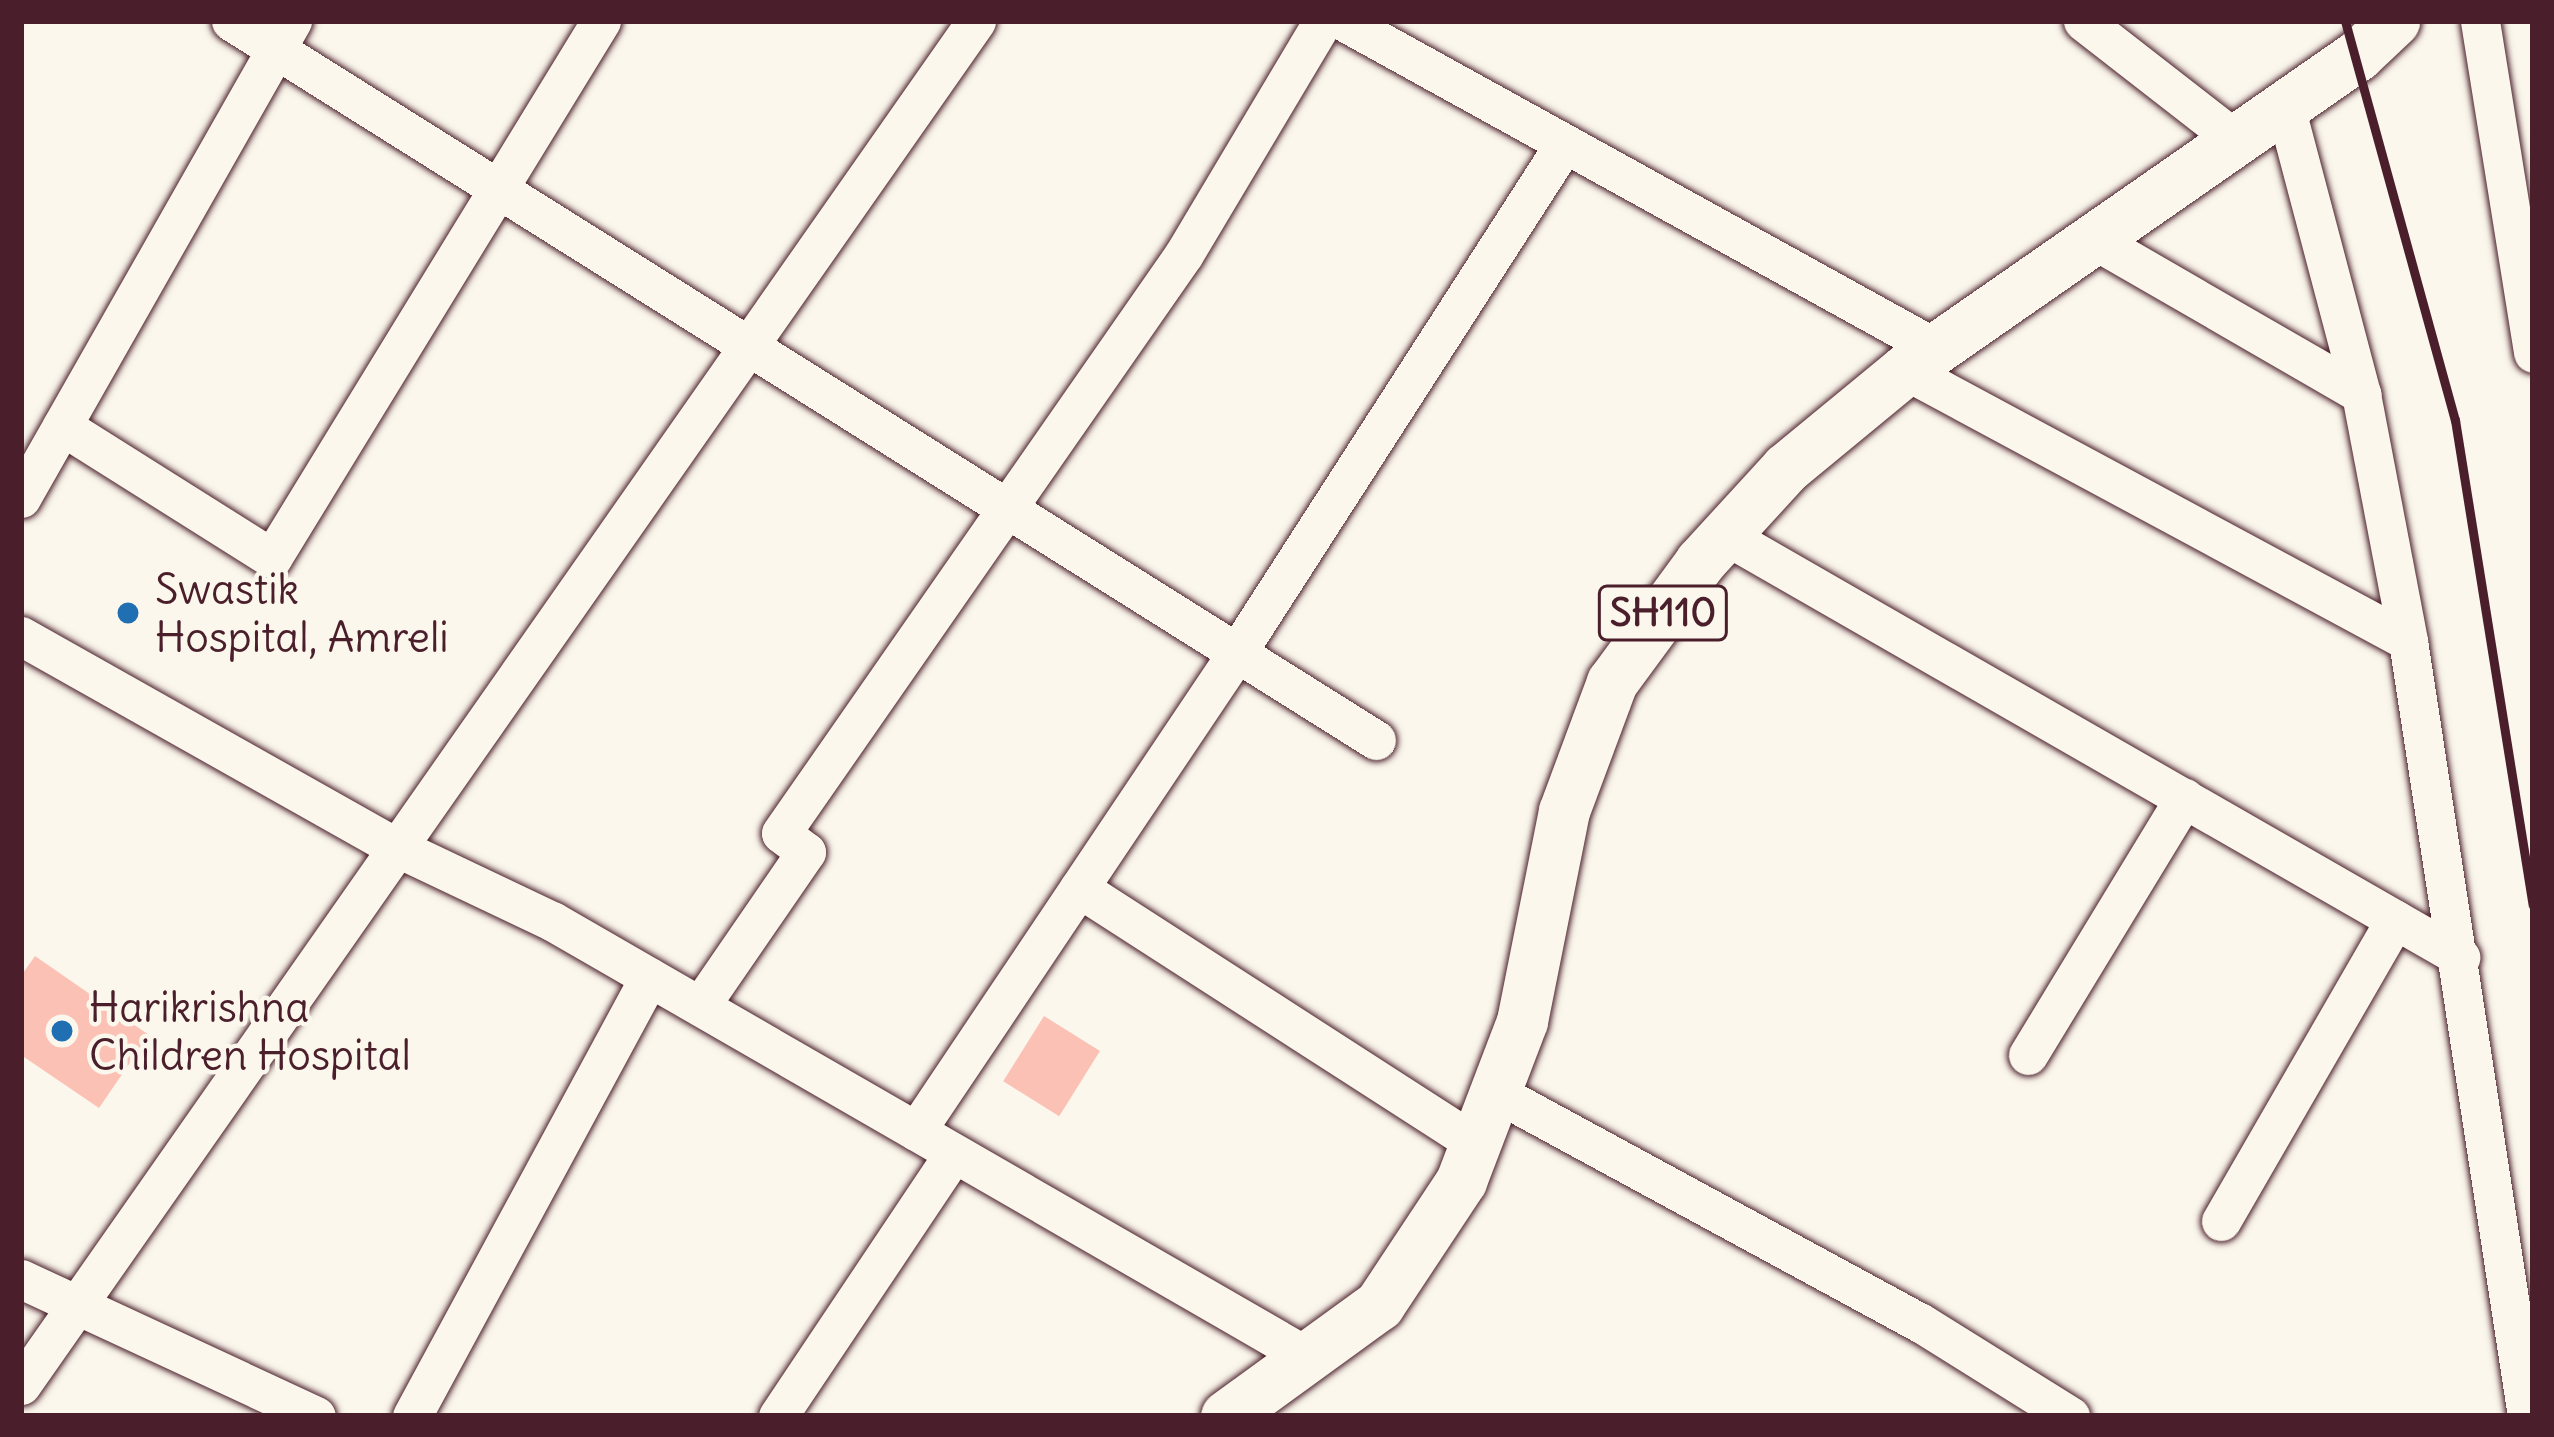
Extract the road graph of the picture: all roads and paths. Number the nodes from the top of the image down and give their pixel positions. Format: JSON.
{"nodes":[{"id":1,"x":231,"y":21,"type":"edge"},
{"id":2,"x":601,"y":21,"type":"edge"},
{"id":3,"x":976,"y":21,"type":"edge"},
{"id":4,"x":1323,"y":21,"type":"edge"},
{"id":5,"x":1343,"y":21,"type":"edge"},
{"id":6,"x":2083,"y":21,"type":"edge"},
{"id":7,"x":2394,"y":21,"type":"edge"},
{"id":8,"x":2480,"y":21,"type":"edge"},
{"id":9,"x":285,"y":34,"type":"edge"},
{"id":10,"x":2285,"y":106,"type":"junction"},
{"id":11,"x":2236,"y":140,"type":"junction"},
{"id":12,"x":1563,"y":146,"type":"junction"},
{"id":13,"x":497,"y":187,"type":"junction"},
{"id":14,"x":2093,"y":239,"type":"junction"},
{"id":15,"x":747,"y":344,"type":"junction"},
{"id":16,"x":2533,"y":352,"type":"edge"},
{"id":17,"x":1921,"y":360,"type":"junction"},
{"id":18,"x":2361,"y":394,"type":"junction"},
{"id":19,"x":62,"y":425,"type":"junction"},
{"id":20,"x":21,"y":498,"type":"edge"},
{"id":21,"x":1008,"y":511,"type":"junction"},
{"id":22,"x":1725,"y":535,"type":"junction"},
{"id":23,"x":21,"y":636,"type":"edge"},
{"id":24,"x":2408,"y":641,"type":"junction"},
{"id":25,"x":1236,"y":654,"type":"junction"},
{"id":26,"x":1376,"y":740,"type":"dead end"},
{"id":27,"x":2184,"y":799,"type":"junction"},
{"id":28,"x":396,"y":847,"type":"junction"},
{"id":29,"x":1079,"y":888,"type":"junction"},
{"id":30,"x":2396,"y":920,"type":"junction"},
{"id":31,"x":2460,"y":957,"type":"junction"},
{"id":32,"x":649,"y":977,"type":"junction"},
{"id":33,"x":700,"y":1006,"type":"junction"},
{"id":34,"x":2028,"y":1055,"type":"dead end"},
{"id":35,"x":1495,"y":1092,"type":"junction"},
{"id":36,"x":916,"y":1131,"type":"junction"},
{"id":37,"x":1475,"y":1144,"type":"junction"},
{"id":38,"x":954,"y":1153,"type":"junction"},
{"id":39,"x":2221,"y":1221,"type":"dead end"},
{"id":40,"x":21,"y":1279,"type":"edge"},
{"id":41,"x":79,"y":1306,"type":"junction"},
{"id":42,"x":1306,"y":1356,"type":"junction"},
{"id":43,"x":21,"y":1385,"type":"edge"},
{"id":44,"x":2050,"y":1410,"type":"edge"},
{"id":45,"x":1245,"y":1411,"type":"edge"},
{"id":46,"x":316,"y":1416,"type":"edge"},
{"id":47,"x":412,"y":1416,"type":"edge"},
{"id":48,"x":778,"y":1416,"type":"edge"},
{"id":49,"x":2527,"y":1416,"type":"edge"}],
"edges":[{"from":1,"to":9,"type":"street"},
{"from":2,"to":13,"type":"street"},
{"from":3,"to":15,"type":"street"},
{"from":4,"to":21,"type":"street"},
{"from":5,"to":12,"type":"street"},
{"from":6,"to":11,"type":"street"},
{"from":7,"to":10,"type":"main road","number":"SH110"},
{"from":8,"to":16,"type":"street"},
{"from":9,"to":13,"type":"street"},
{"from":9,"to":19,"type":"street"},
{"from":10,"to":11,"type":"main road","number":"SH110"},
{"from":10,"to":18,"type":"street"},
{"from":11,"to":14,"type":"main road","number":"SH110"},
{"from":12,"to":17,"type":"street"},
{"from":12,"to":25,"type":"street"},
{"from":13,"to":15,"type":"street"},
{"from":13,"to":19,"type":"street"},
{"from":14,"to":17,"type":"main road","number":"SH110"},
{"from":14,"to":18,"type":"street"},
{"from":15,"to":21,"type":"street"},
{"from":15,"to":28,"type":"street"},
{"from":17,"to":22,"type":"main road","number":"SH110"},
{"from":17,"to":24,"type":"street"},
{"from":18,"to":24,"type":"street"},
{"from":19,"to":20,"type":"street"},
{"from":21,"to":25,"type":"street"},
{"from":21,"to":33,"type":"street"},
{"from":22,"to":27,"type":"street"},
{"from":22,"to":35,"type":"main road","number":"SH110"},
{"from":23,"to":28,"type":"street"},
{"from":24,"to":31,"type":"street"},
{"from":25,"to":26,"type":"street"},
{"from":25,"to":29,"type":"street"},
{"from":27,"to":30,"type":"street"},
{"from":27,"to":34,"type":"street"},
{"from":28,"to":32,"type":"street"},
{"from":28,"to":41,"type":"street"},
{"from":29,"to":36,"type":"street"},
{"from":29,"to":37,"type":"street"},
{"from":30,"to":31,"type":"street"},
{"from":30,"to":39,"type":"street"},
{"from":31,"to":49,"type":"street"},
{"from":32,"to":33,"type":"street"},
{"from":32,"to":47,"type":"street"},
{"from":33,"to":36,"type":"street"},
{"from":35,"to":37,"type":"main road","number":"SH110"},
{"from":35,"to":44,"type":"street"},
{"from":36,"to":38,"type":"street"},
{"from":37,"to":42,"type":"main road","number":"SH110"},
{"from":38,"to":42,"type":"street"},
{"from":38,"to":48,"type":"street"},
{"from":40,"to":41,"type":"street"},
{"from":41,"to":43,"type":"street"},
{"from":41,"to":46,"type":"street"},
{"from":42,"to":45,"type":"main road","number":"SH110"}]}
